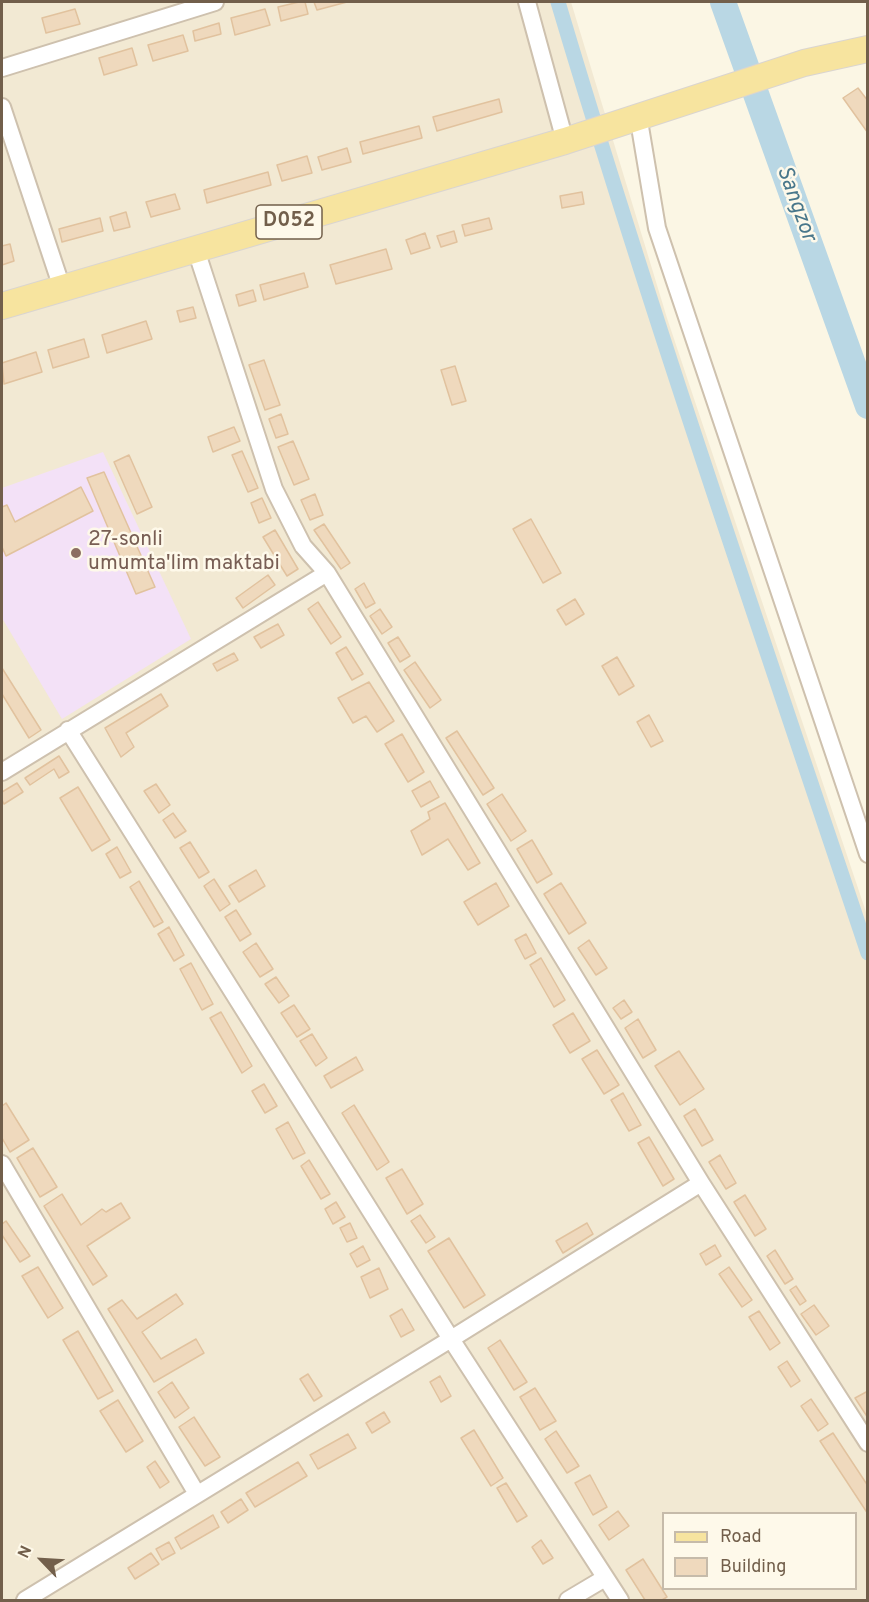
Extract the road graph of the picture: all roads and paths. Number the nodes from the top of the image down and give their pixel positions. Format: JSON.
{"nodes":[{"id":1,"x":215,"y":2,"type":"edge"},
{"id":2,"x":527,"y":2,"type":"edge"},
{"id":3,"x":867,"y":49,"type":"edge"},
{"id":4,"x":2,"y":68,"type":"edge"},
{"id":5,"x":2,"y":107,"type":"edge"},
{"id":6,"x":638,"y":116,"type":"junction"},
{"id":7,"x":570,"y":139,"type":"junction"},
{"id":8,"x":196,"y":250,"type":"junction"},
{"id":9,"x":62,"y":288,"type":"junction"},
{"id":10,"x":2,"y":306,"type":"edge"},
{"id":11,"x":327,"y":573,"type":"junction"},
{"id":12,"x":68,"y":730,"type":"junction"},
{"id":13,"x":2,"y":772,"type":"edge"},
{"id":14,"x":867,"y":854,"type":"edge"},
{"id":15,"x":2,"y":1164,"type":"edge"},
{"id":16,"x":701,"y":1183,"type":"junction"},
{"id":17,"x":452,"y":1339,"type":"junction"},
{"id":18,"x":867,"y":1443,"type":"edge"},
{"id":19,"x":196,"y":1494,"type":"junction"},
{"id":20,"x":605,"y":1578,"type":"junction"},
{"id":21,"x":24,"y":1600,"type":"edge"},
{"id":22,"x":568,"y":1600,"type":"edge"},
{"id":23,"x":620,"y":1600,"type":"edge"}],
"edges":[{"from":1,"to":4,"type":"street"},
{"from":2,"to":7,"type":"street"},
{"from":3,"to":6,"type":"main road","number":"D052"},
{"from":5,"to":9,"type":"street"},
{"from":6,"to":7,"type":"main road","number":"D052"},
{"from":6,"to":14,"type":"street"},
{"from":7,"to":8,"type":"main road","number":"D052"},
{"from":8,"to":9,"type":"main road","number":"D052"},
{"from":8,"to":11,"type":"street"},
{"from":9,"to":10,"type":"main road","number":"D052"},
{"from":11,"to":12,"type":"street"},
{"from":11,"to":16,"type":"street"},
{"from":12,"to":13,"type":"street"},
{"from":12,"to":17,"type":"street"},
{"from":15,"to":19,"type":"street"},
{"from":16,"to":17,"type":"street"},
{"from":16,"to":18,"type":"street"},
{"from":17,"to":19,"type":"street"},
{"from":17,"to":20,"type":"street"},
{"from":19,"to":21,"type":"street"},
{"from":20,"to":22,"type":"street"},
{"from":20,"to":23,"type":"street"}]}
